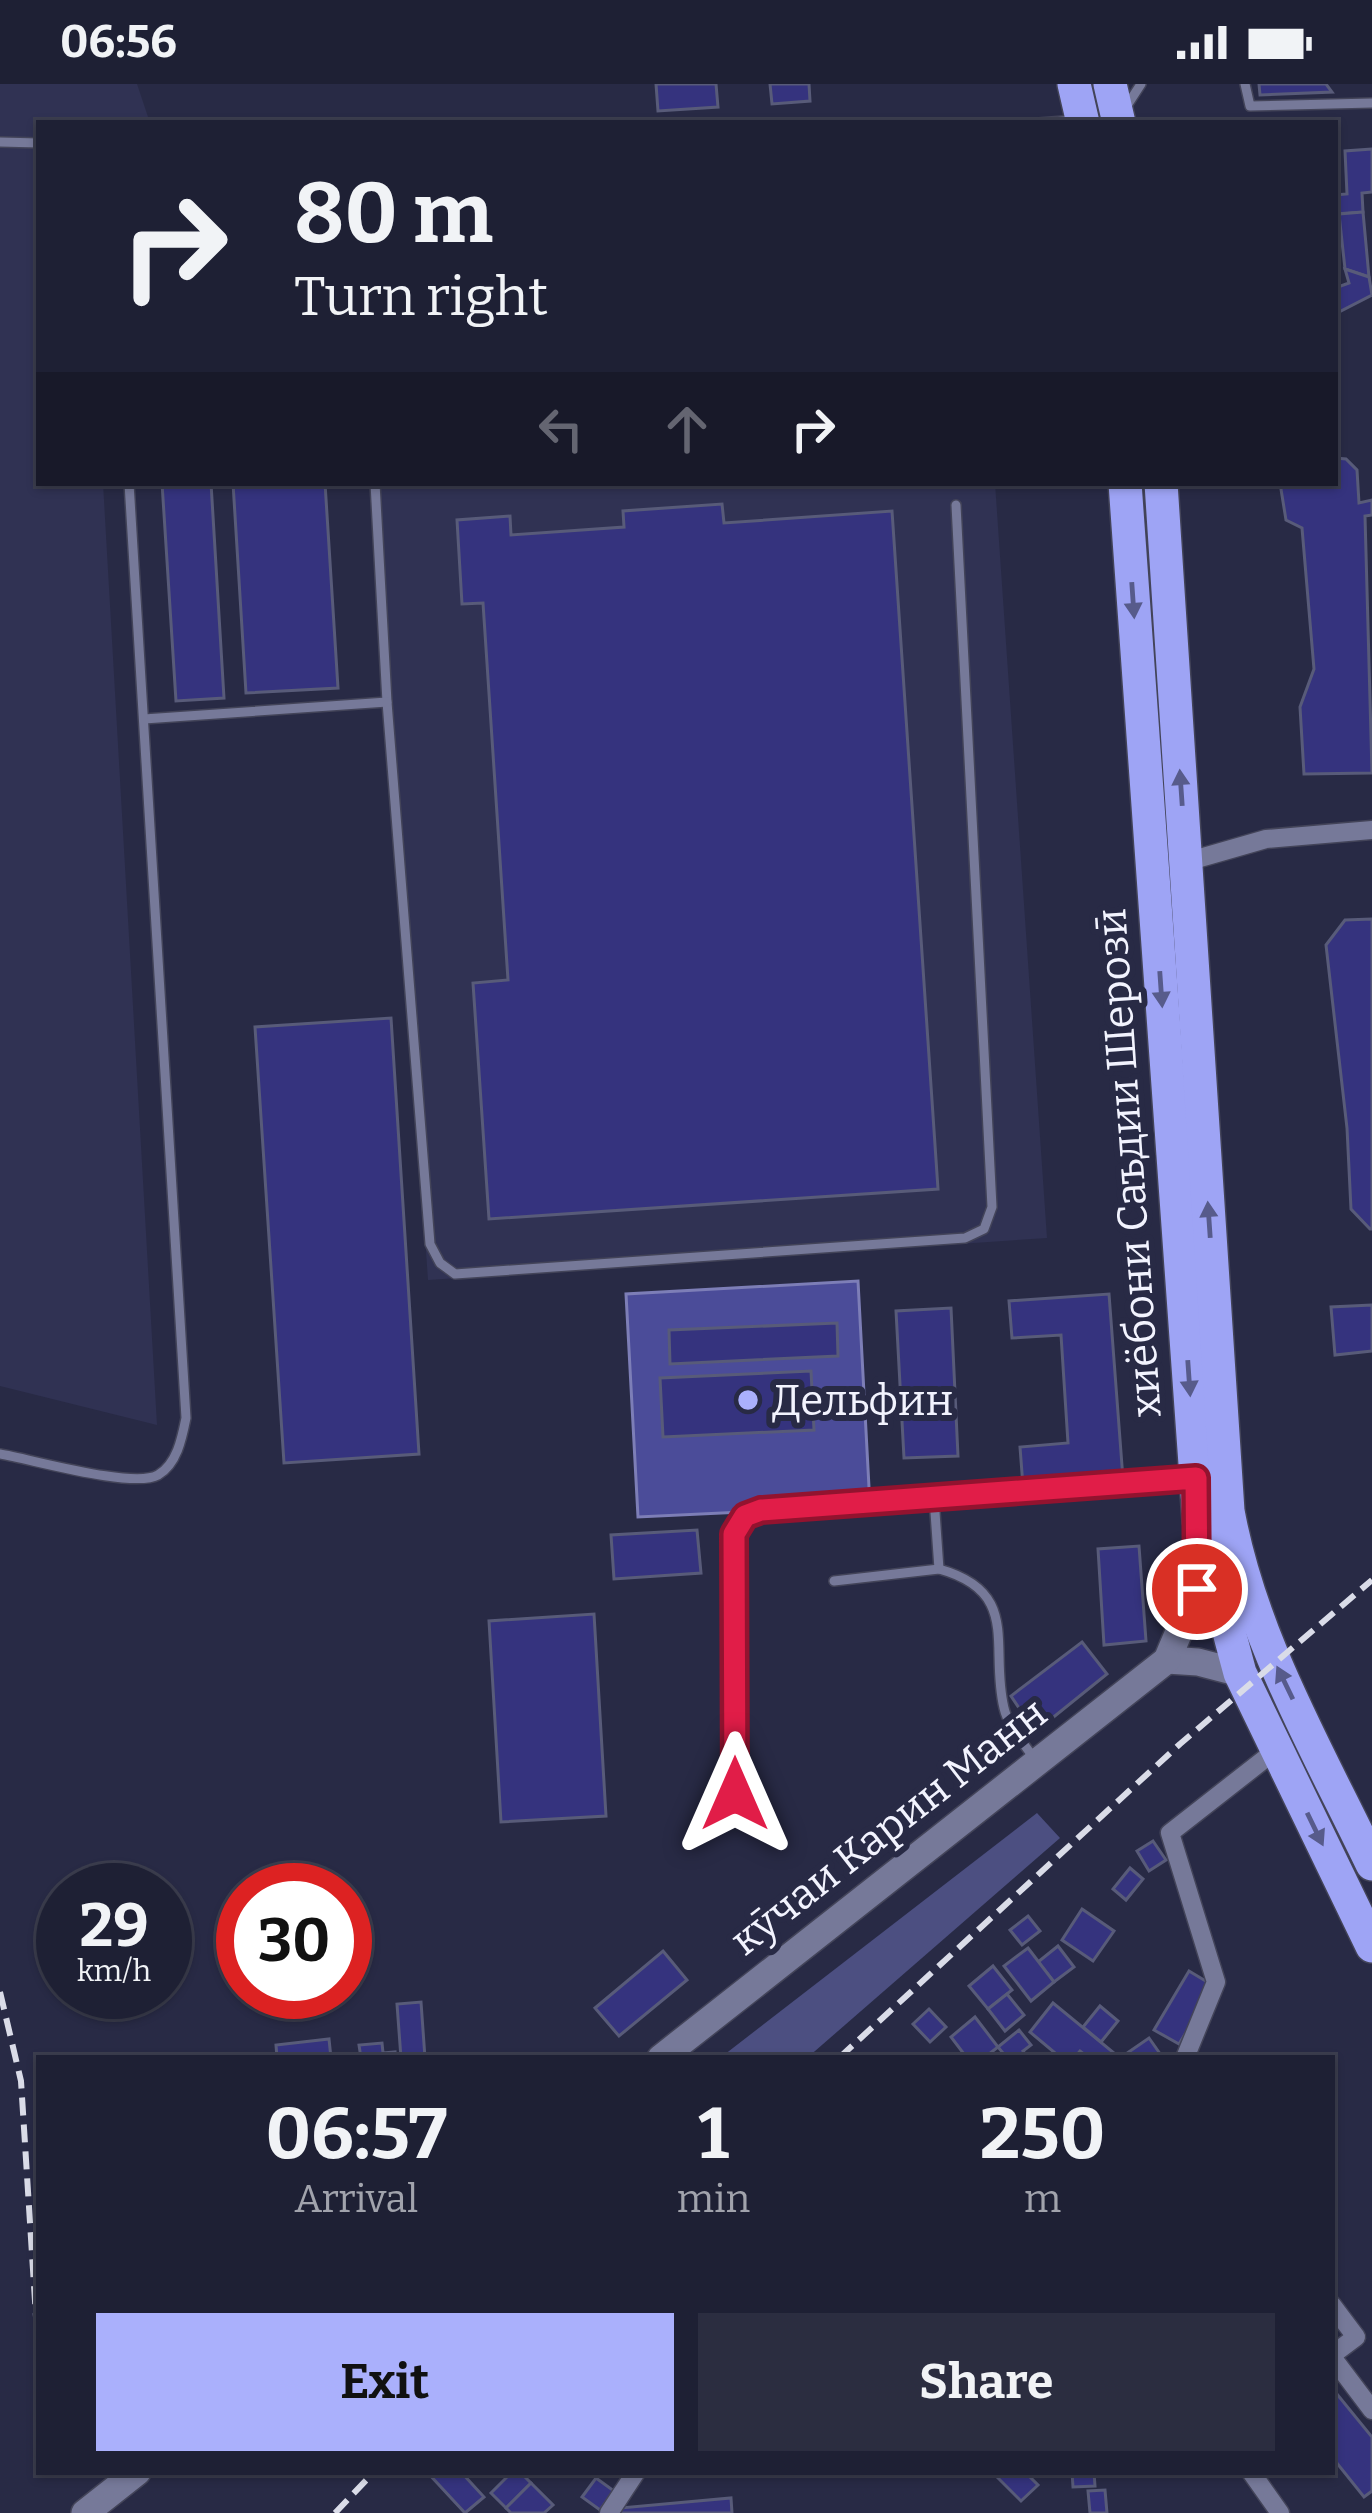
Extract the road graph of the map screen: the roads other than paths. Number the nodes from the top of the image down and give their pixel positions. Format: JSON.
{"nodes":[{"id":1,"x":1074,"y":84,"type":"edge"},
{"id":2,"x":1246,"y":84,"type":"edge"},
{"id":3,"x":1372,"y":103,"type":"edge"},
{"id":4,"x":1082,"y":120,"type":"edge"},
{"id":5,"x":0,"y":142,"type":"edge"},
{"id":6,"x":36,"y":142,"type":"edge"},
{"id":7,"x":129,"y":486,"type":"edge"},
{"id":8,"x":375,"y":486,"type":"edge"},
{"id":9,"x":1125,"y":486,"type":"edge"},
{"id":10,"x":1161,"y":486,"type":"edge"},
{"id":11,"x":956,"y":506,"type":"dead end"},
{"id":12,"x":386,"y":702,"type":"junction"},
{"id":13,"x":143,"y":719,"type":"junction"},
{"id":14,"x":1372,"y":830,"type":"edge"},
{"id":15,"x":1186,"y":862,"type":"junction"},
{"id":16,"x":0,"y":1454,"type":"edge"},
{"id":17,"x":1196,"y":1478,"type":"junction"},
{"id":18,"x":934,"y":1498,"type":"junction"},
{"id":19,"x":1199,"y":1520,"type":"junction"},
{"id":20,"x":939,"y":1569,"type":"junction"},
{"id":21,"x":834,"y":1581,"type":"dead end"},
{"id":22,"x":1167,"y":1660,"type":"junction"},
{"id":23,"x":1240,"y":1672,"type":"junction"},
{"id":24,"x":1276,"y":1750,"type":"junction"},
{"id":25,"x":1037,"y":1761,"type":"junction"},
{"id":26,"x":735,"y":1794,"type":"dead end"},
{"id":27,"x":1372,"y":1864,"type":"edge"},
{"id":28,"x":1372,"y":1946,"type":"edge"},
{"id":29,"x":665,"y":2055,"type":"edge"},
{"id":30,"x":1186,"y":2055,"type":"edge"},
{"id":31,"x":1335,"y":2309,"type":"edge"},
{"id":32,"x":1335,"y":2354,"type":"edge"},
{"id":33,"x":1335,"y":2360,"type":"edge"},
{"id":34,"x":1372,"y":2410,"type":"edge"},
{"id":35,"x":133,"y":2475,"type":"edge"},
{"id":36,"x":634,"y":2475,"type":"edge"},
{"id":37,"x":1253,"y":2475,"type":"edge"},
{"id":38,"x":85,"y":2513,"type":"edge"},
{"id":39,"x":609,"y":2513,"type":"edge"},
{"id":40,"x":1280,"y":2513,"type":"edge"}],
"edges":[{"from":1,"to":4,"type":"highway"},
{"from":2,"to":3,"type":"lane"},
{"from":5,"to":6,"type":"lane"},
{"from":7,"to":13,"type":"lane"},
{"from":8,"to":12,"type":"lane"},
{"from":9,"to":17,"type":"highway","name":"хиёбони Саъдии Шерозӣ","one_way":true},
{"from":15,"to":10,"type":"highway","name":"хиёбони Саъдии Шерозӣ","one_way":true},
{"from":11,"to":12,"type":"lane"},
{"from":12,"to":13,"type":"lane"},
{"from":13,"to":16,"type":"lane"},
{"from":14,"to":15,"type":"street"},
{"from":27,"to":15,"type":"highway","name":"хиёбони Саъдии Шерозӣ","one_way":true},
{"from":17,"to":18,"type":"street"},
{"from":17,"to":19,"type":"highway","name":"хиёбони Саъдии Шерозӣ"},
{"from":18,"to":20,"type":"lane"},
{"from":18,"to":26,"type":"street"},
{"from":19,"to":22,"type":"street","name":"кӯчаи Карин Манн"},
{"from":19,"to":23,"type":"highway","name":"хиёбони Саъдии Шерозӣ"},
{"from":20,"to":21,"type":"lane"},
{"from":20,"to":25,"type":"lane"},
{"from":22,"to":23,"type":"street"},
{"from":22,"to":25,"type":"street","name":"кӯчаи Карин Манн"},
{"from":23,"to":24,"type":"highway","name":"хиёбони Саъдии Шерозӣ"},
{"from":24,"to":28,"type":"highway","name":"хиёбони Саъдии Шерозӣ","one_way":true},
{"from":24,"to":30,"type":"street"},
{"from":25,"to":29,"type":"street","name":"кӯчаи Карин Манн"},
{"from":31,"to":32,"type":"street"},
{"from":33,"to":34,"type":"street"},
{"from":35,"to":38,"type":"street"},
{"from":36,"to":39,"type":"street"},
{"from":37,"to":40,"type":"street"}]}
